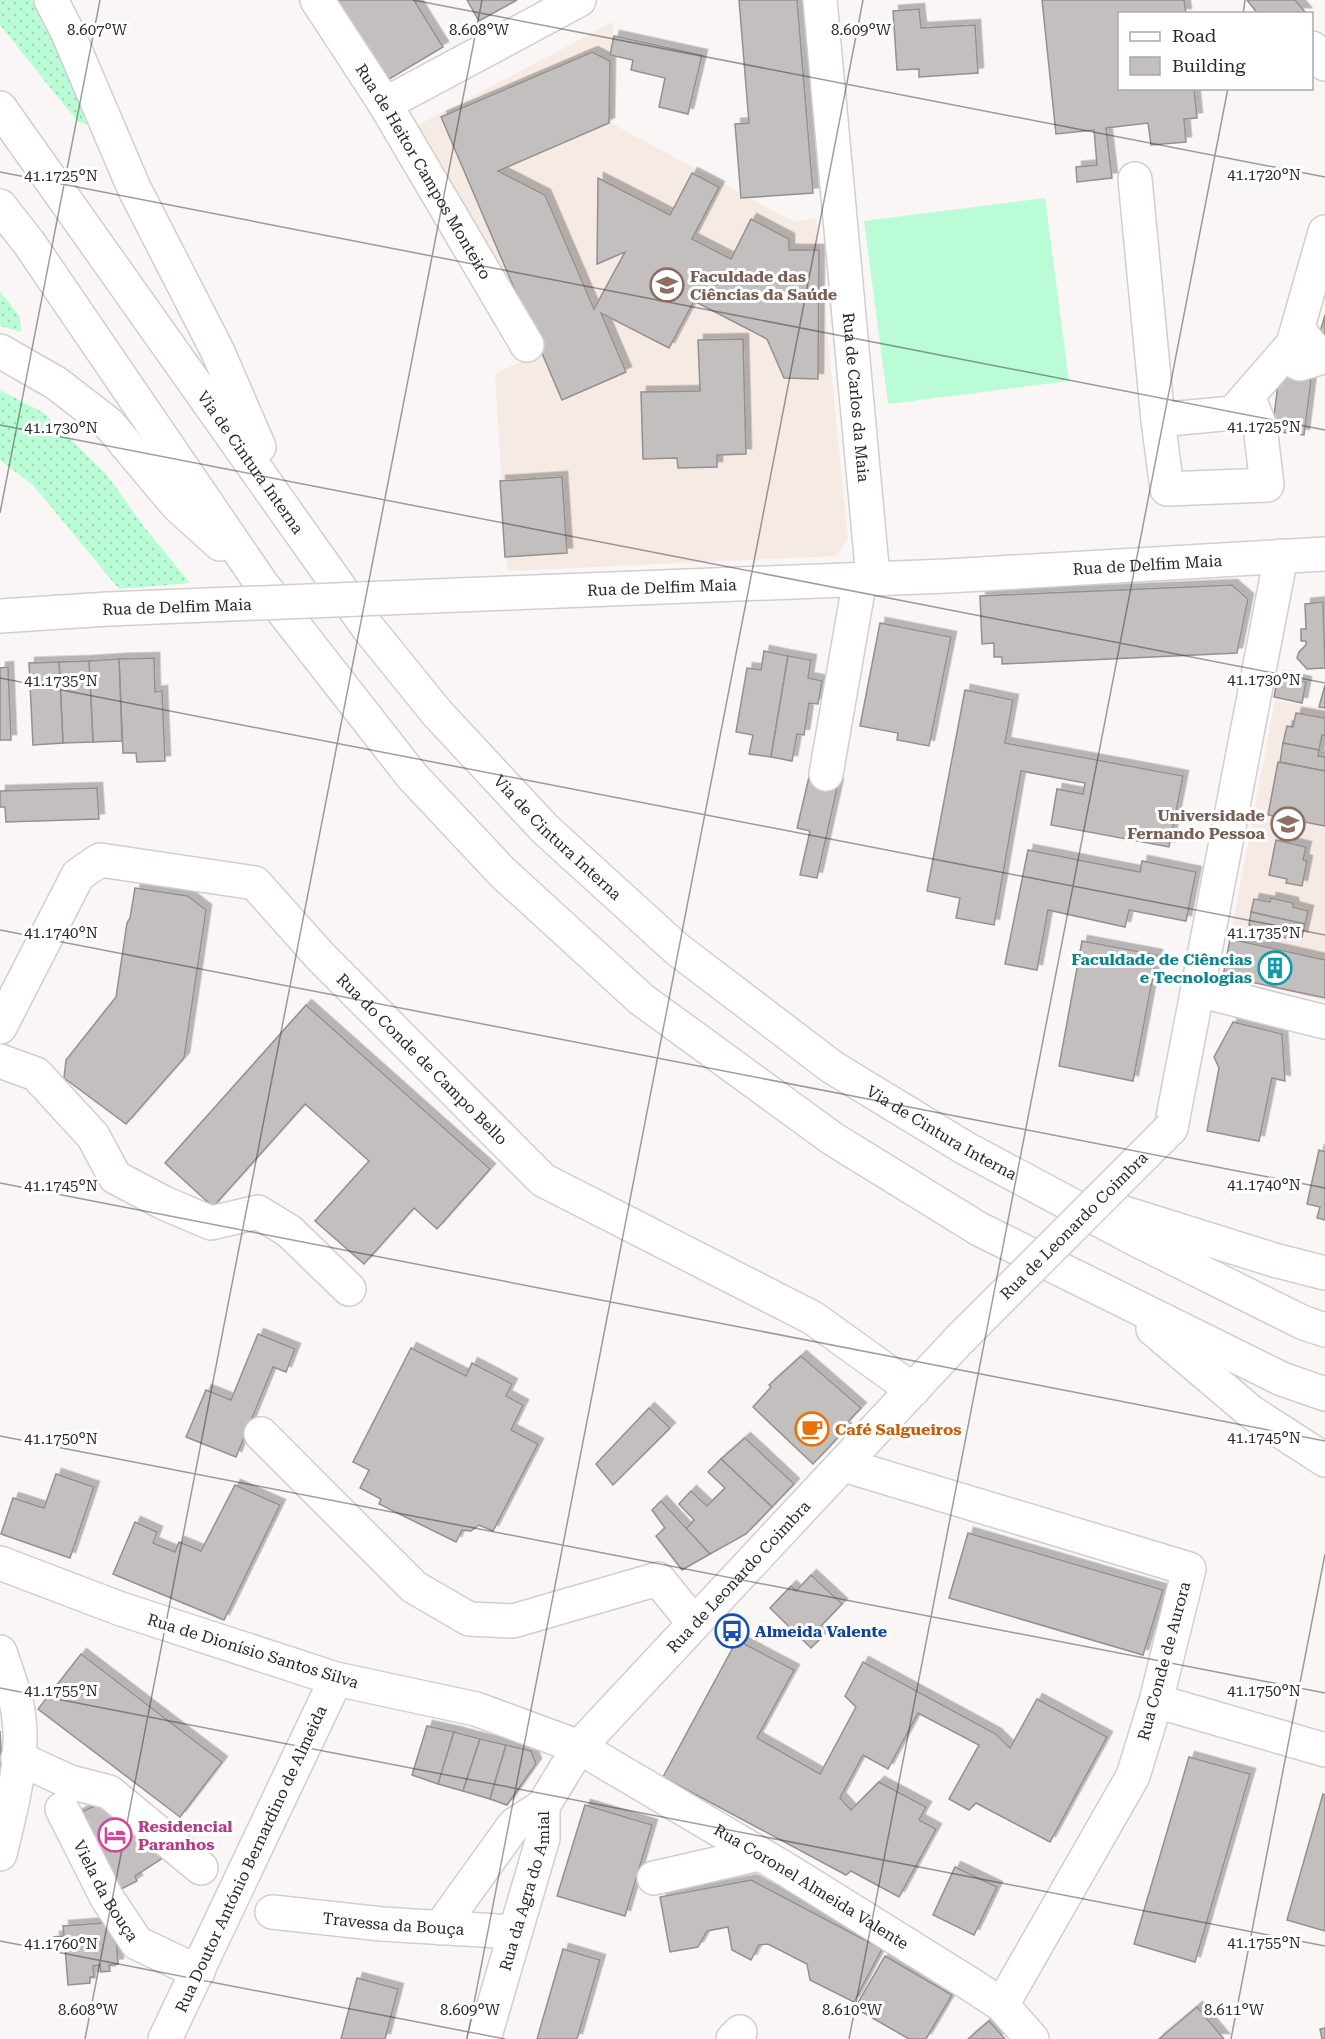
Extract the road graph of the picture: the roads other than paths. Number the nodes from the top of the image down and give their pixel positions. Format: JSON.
{"nodes":[{"id":1,"x":51,"y":0,"type":"edge"},
{"id":2,"x":317,"y":0,"type":"edge"},
{"id":3,"x":579,"y":0,"type":"edge"},
{"id":4,"x":820,"y":0,"type":"edge"},
{"id":5,"x":1313,"y":50,"type":"edge"},
{"id":6,"x":1325,"y":64,"type":"edge"},
{"id":7,"x":386,"y":104,"type":"junction"},
{"id":8,"x":0,"y":108,"type":"edge"},
{"id":9,"x":1135,"y":179,"type":"dead end"},
{"id":10,"x":0,"y":206,"type":"edge"},
{"id":11,"x":1325,"y":232,"type":"edge"},
{"id":12,"x":1290,"y":342,"type":"junction"},
{"id":13,"x":527,"y":345,"type":"dead end"},
{"id":14,"x":7,"y":356,"type":"edge"},
{"id":15,"x":1323,"y":364,"type":"edge"},
{"id":16,"x":1248,"y":396,"type":"junction"},
{"id":17,"x":1158,"y":420,"type":"junction"},
{"id":18,"x":286,"y":509,"type":"junction"},
{"id":19,"x":1325,"y":555,"type":"edge"},
{"id":20,"x":1281,"y":556,"type":"junction"},
{"id":21,"x":867,"y":579,"type":"junction"},
{"id":22,"x":261,"y":583,"type":"junction"},
{"id":23,"x":0,"y":616,"type":"edge"},
{"id":24,"x":826,"y":774,"type":"dead end"},
{"id":25,"x":1198,"y":990,"type":"junction"},
{"id":26,"x":1325,"y":1022,"type":"edge"},
{"id":27,"x":0,"y":1027,"type":"edge"},
{"id":28,"x":0,"y":1061,"type":"edge"},
{"id":29,"x":1040,"y":1188,"type":"junction"},
{"id":30,"x":1325,"y":1273,"type":"edge"},
{"id":31,"x":349,"y":1289,"type":"dead end"},
{"id":32,"x":1116,"y":1298,"type":"junction"},
{"id":33,"x":1325,"y":1330,"type":"edge"},
{"id":34,"x":913,"y":1390,"type":"junction"},
{"id":35,"x":1325,"y":1394,"type":"edge"},
{"id":36,"x":261,"y":1434,"type":"dead end"},
{"id":37,"x":1325,"y":1460,"type":"edge"},
{"id":38,"x":844,"y":1465,"type":"junction"},
{"id":39,"x":1,"y":1568,"type":"edge"},
{"id":40,"x":694,"y":1623,"type":"junction"},
{"id":41,"x":0,"y":1652,"type":"edge"},
{"id":42,"x":336,"y":1679,"type":"junction"},
{"id":43,"x":1156,"y":1701,"type":"junction"},
{"id":44,"x":579,"y":1747,"type":"junction"},
{"id":45,"x":1325,"y":1750,"type":"edge"},
{"id":46,"x":18,"y":1758,"type":"junction"},
{"id":47,"x":66,"y":1796,"type":"junction"},
{"id":48,"x":12,"y":1805,"type":"junction"},
{"id":49,"x":543,"y":1806,"type":"junction"},
{"id":50,"x":0,"y":1854,"type":"edge"},
{"id":51,"x":759,"y":1854,"type":"junction"},
{"id":52,"x":201,"y":1868,"type":"dead end"},
{"id":53,"x":654,"y":1878,"type":"dead end"},
{"id":54,"x":272,"y":1912,"type":"dead end"},
{"id":55,"x":440,"y":1928,"type":"junction"},
{"id":56,"x":513,"y":1932,"type":"junction"},
{"id":57,"x":198,"y":1972,"type":"junction"},
{"id":58,"x":1002,"y":2005,"type":"junction"},
{"id":59,"x":165,"y":2039,"type":"edge"},
{"id":60,"x":484,"y":2039,"type":"edge"},
{"id":61,"x":1032,"y":2039,"type":"edge"}],
"edges":[{"from":1,"to":18,"type":"main road"},
{"from":2,"to":7,"type":"main road","name":"Rua de Heitor Campos Monteiro"},
{"from":3,"to":7,"type":"main road"},
{"from":4,"to":21,"type":"main road","name":"Rua de Carlos da Maia"},
{"from":5,"to":6,"type":"main road"},
{"from":7,"to":13,"type":"main road","name":"Rua de Heitor Campos Monteiro"},
{"from":8,"to":18,"type":"main road","name":"Via de Cintura Interna"},
{"from":9,"to":17,"type":"main road"},
{"from":10,"to":22,"type":"main road"},
{"from":11,"to":12,"type":"main road"},
{"from":12,"to":15,"type":"main road"},
{"from":12,"to":16,"type":"main road"},
{"from":14,"to":22,"type":"main road"},
{"from":16,"to":17,"type":"main road"},
{"from":16,"to":17,"type":"main road"},
{"from":18,"to":29,"type":"main road","name":"Via de Cintura Interna"},
{"from":19,"to":20,"type":"main road","name":"Rua de Delfim Maia"},
{"from":20,"to":21,"type":"main road","name":"Rua de Delfim Maia"},
{"from":20,"to":25,"type":"main road","name":"Rua de Leonardo Coimbra"},
{"from":21,"to":23,"type":"main road","name":"Rua de Delfim Maia","bridge":true},
{"from":21,"to":24,"type":"main road","name":"Rua de Carlos da Maia"},
{"from":22,"to":32,"type":"main road"},
{"from":25,"to":26,"type":"main road"},
{"from":25,"to":34,"type":"main road","name":"Rua de Leonardo Coimbra","bridge":true},
{"from":27,"to":34,"type":"main road","name":"Rua do Conde de Campo Bello"},
{"from":28,"to":31,"type":"main road"},
{"from":29,"to":30,"type":"main road"},
{"from":29,"to":33,"type":"main road","name":"Via de Cintura Interna"},
{"from":32,"to":35,"type":"main road"},
{"from":32,"to":37,"type":"main road"},
{"from":34,"to":38,"type":"main road","name":"Rua de Leonardo Coimbra"},
{"from":36,"to":40,"type":"main road"},
{"from":38,"to":40,"type":"main road","name":"Rua de Leonardo Coimbra"},
{"from":38,"to":43,"type":"main road","name":"Rua Conde de Aurora"},
{"from":39,"to":42,"type":"main road","name":"Rua de Dionísio Santos Silva"},
{"from":40,"to":44,"type":"main road","name":"Rua de Leonardo Coimbra"},
{"from":41,"to":46,"type":"main road"},
{"from":42,"to":44,"type":"main road","name":"Rua de Dionísio Santos Silva"},
{"from":42,"to":57,"type":"main road","name":"Rua Doutor António Bernardino de Almeida"},
{"from":43,"to":45,"type":"main road"},
{"from":43,"to":58,"type":"main road","name":"Rua Conde de Aurora"},
{"from":44,"to":49,"type":"main road","name":"Rua da Agra do Amial"},
{"from":44,"to":51,"type":"main road","name":"Rua Coronel Almeida Valente"},
{"from":46,"to":47,"type":"main road"},
{"from":46,"to":48,"type":"main road"},
{"from":47,"to":48,"type":"main road"},
{"from":47,"to":52,"type":"main road"},
{"from":47,"to":57,"type":"main road","name":"Viela da Bouça"},
{"from":48,"to":50,"type":"main road"},
{"from":49,"to":55,"type":"main road"},
{"from":49,"to":56,"type":"main road","name":"Rua da Agra do Amial"},
{"from":51,"to":53,"type":"main road"},
{"from":51,"to":58,"type":"main road","name":"Rua Coronel Almeida Valente"},
{"from":54,"to":55,"type":"main road","name":"Travessa da Bouça"},
{"from":55,"to":56,"type":"main road","name":"Travessa da Bouça"},
{"from":56,"to":60,"type":"main road","name":"Rua da Agra do Amial"},
{"from":57,"to":59,"type":"main road","name":"Rua Doutor António Bernardino de Almeida"},
{"from":58,"to":61,"type":"main road","name":"Rua Coronel Almeida Valente"}]}
